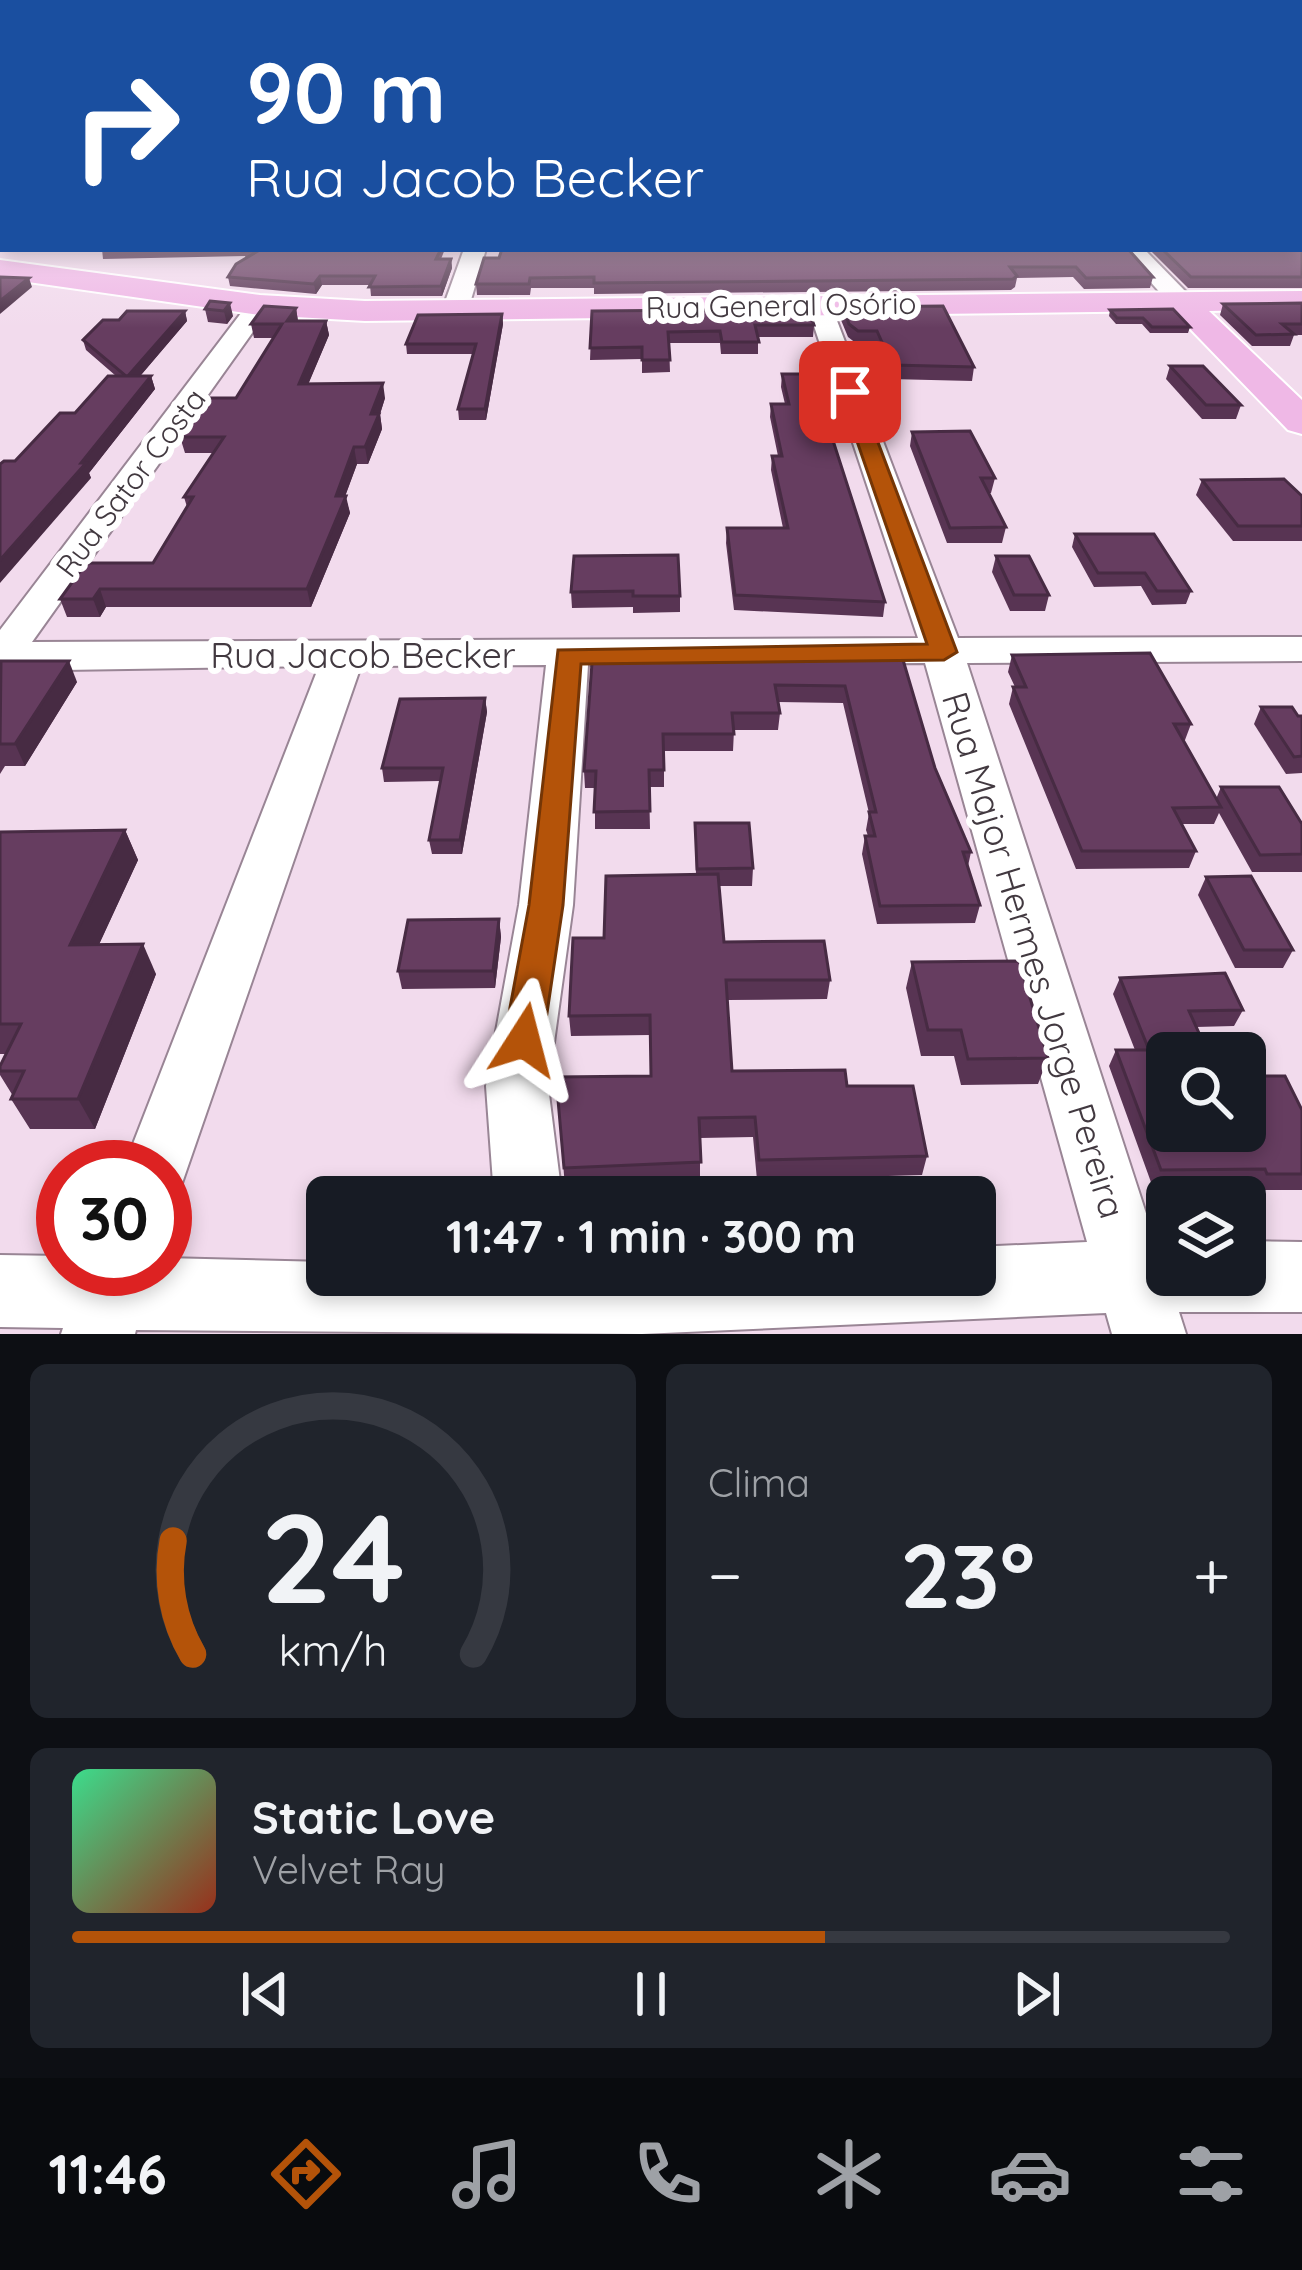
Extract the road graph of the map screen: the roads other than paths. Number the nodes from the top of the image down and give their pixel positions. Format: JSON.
{"nodes":[{"id":1,"x":474,"y":252,"type":"edge"},
{"id":2,"x":1135,"y":252,"type":"edge"},
{"id":3,"x":0,"y":269,"type":"edge"},
{"id":4,"x":1302,"y":300,"type":"edge"},
{"id":5,"x":1181,"y":301,"type":"junction"},
{"id":6,"x":260,"y":305,"type":"junction"},
{"id":7,"x":819,"y":305,"type":"junction"},
{"id":8,"x":455,"y":310,"type":"junction"},
{"id":9,"x":1302,"y":422,"type":"edge"},
{"id":10,"x":1302,"y":649,"type":"edge"},
{"id":11,"x":944,"y":652,"type":"junction"},
{"id":12,"x":344,"y":655,"type":"junction"},
{"id":13,"x":1,"y":656,"type":"edge"},
{"id":14,"x":568,"y":656,"type":"junction"},
{"id":15,"x":168,"y":1140,"type":"edge"},
{"id":16,"x":526,"y":1176,"type":"edge"},
{"id":17,"x":1302,"y":1277,"type":"edge"},
{"id":18,"x":0,"y":1291,"type":"edge"},
{"id":19,"x":110,"y":1298,"type":"edge"},
{"id":20,"x":552,"y":1304,"type":"edge"},
{"id":21,"x":1139,"y":1305,"type":"edge"}],
"edges":[{"from":1,"to":8,"type":"street"},
{"from":2,"to":5,"type":"street"},
{"from":3,"to":6,"type":"main road","name":"Rua General Osório"},
{"from":4,"to":5,"type":"main road","name":"Rua General Osório"},
{"from":5,"to":7,"type":"main road","name":"Rua General Osório"},
{"from":5,"to":9,"type":"main road"},
{"from":6,"to":8,"type":"main road","name":"Rua General Osório"},
{"from":6,"to":13,"type":"street","name":"Rua Sator Costa"},
{"from":7,"to":8,"type":"main road","name":"Rua General Osório"},
{"from":7,"to":11,"type":"street","name":"Rua Major Hermes Jorge Pereira"},
{"from":10,"to":11,"type":"street","name":"Rua Jacob Becker"},
{"from":11,"to":14,"type":"street","name":"Rua Jacob Becker"},
{"from":11,"to":21,"type":"street","name":"Rua Major Hermes Jorge Pereira"},
{"from":12,"to":13,"type":"street","name":"Rua Jacob Becker"},
{"from":12,"to":14,"type":"street","name":"Rua Jacob Becker"},
{"from":12,"to":15,"type":"street"},
{"from":14,"to":16,"type":"street"},
{"from":17,"to":21,"type":"street"},
{"from":18,"to":19,"type":"street"},
{"from":19,"to":20,"type":"street"},
{"from":20,"to":21,"type":"street"}]}
